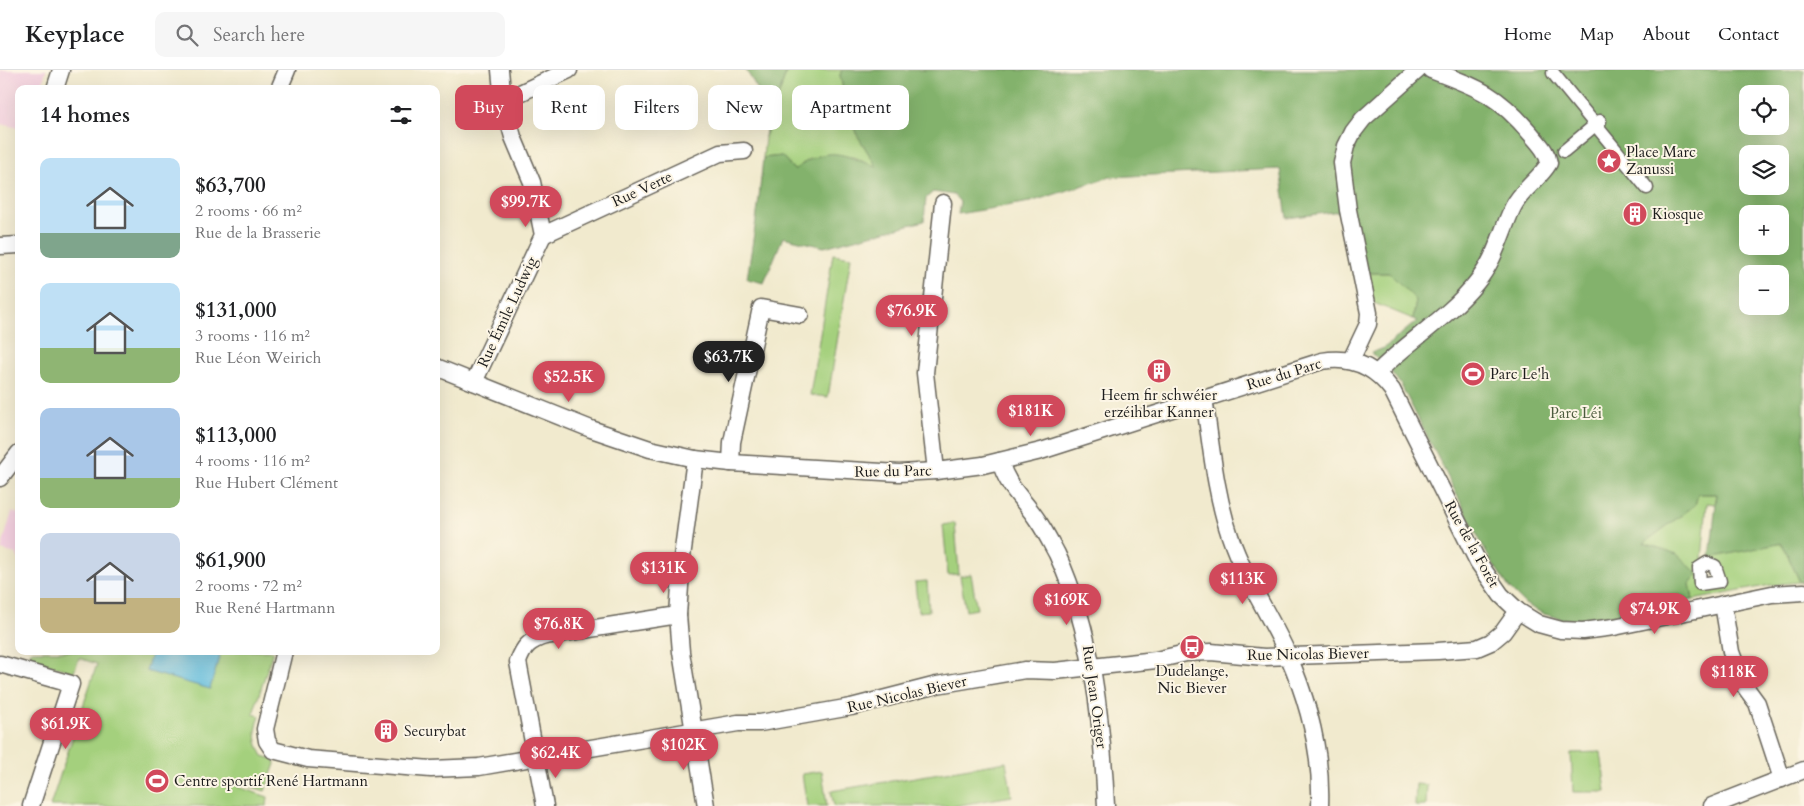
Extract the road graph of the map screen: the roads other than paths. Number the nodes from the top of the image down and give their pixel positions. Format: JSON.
{"nodes":[{"id":1,"x":61,"y":70,"type":"edge"},
{"id":2,"x":287,"y":70,"type":"edge"},
{"id":3,"x":500,"y":70,"type":"edge"},
{"id":4,"x":569,"y":70,"type":"edge"},
{"id":5,"x":1418,"y":70,"type":"edge"},
{"id":6,"x":1430,"y":70,"type":"edge"},
{"id":7,"x":1553,"y":73,"type":"dead end"},
{"id":8,"x":57,"y":85,"type":"edge"},
{"id":9,"x":281,"y":85,"type":"edge"},
{"id":10,"x":501,"y":85,"type":"edge"},
{"id":11,"x":523,"y":92,"type":"edge"},
{"id":12,"x":1598,"y":123,"type":"junction"},
{"id":13,"x":510,"y":130,"type":"edge"},
{"id":14,"x":744,"y":151,"type":"dead end"},
{"id":15,"x":1564,"y":151,"type":"dead end"},
{"id":16,"x":1647,"y":188,"type":"dead end"},
{"id":17,"x":943,"y":203,"type":"dead end"},
{"id":18,"x":543,"y":235,"type":"junction"},
{"id":19,"x":15,"y":245,"type":"edge"},
{"id":20,"x":0,"y":246,"type":"edge"},
{"id":21,"x":800,"y":315,"type":"dead end"},
{"id":22,"x":1351,"y":360,"type":"junction"},
{"id":23,"x":440,"y":369,"type":"edge"},
{"id":24,"x":1377,"y":373,"type":"junction"},
{"id":25,"x":474,"y":382,"type":"junction"},
{"id":26,"x":1204,"y":398,"type":"junction"},
{"id":27,"x":15,"y":458,"type":"edge"},
{"id":28,"x":695,"y":459,"type":"junction"},
{"id":29,"x":1000,"y":461,"type":"junction"},
{"id":30,"x":731,"y":463,"type":"junction"},
{"id":31,"x":936,"y":471,"type":"junction"},
{"id":32,"x":0,"y":478,"type":"edge"},
{"id":33,"x":1804,"y":592,"type":"edge"},
{"id":34,"x":1723,"y":604,"type":"junction"},
{"id":35,"x":1518,"y":611,"type":"junction"},
{"id":36,"x":678,"y":615,"type":"junction"},
{"id":37,"x":1287,"y":654,"type":"junction"},
{"id":38,"x":283,"y":655,"type":"edge"},
{"id":39,"x":0,"y":664,"type":"edge"},
{"id":40,"x":1092,"y":666,"type":"junction"},
{"id":41,"x":692,"y":731,"type":"junction"},
{"id":42,"x":536,"y":758,"type":"junction"},
{"id":43,"x":1804,"y":770,"type":"edge"},
{"id":44,"x":1782,"y":779,"type":"junction"},
{"id":45,"x":31,"y":806,"type":"edge"},
{"id":46,"x":545,"y":806,"type":"edge"},
{"id":47,"x":706,"y":806,"type":"edge"},
{"id":48,"x":1106,"y":806,"type":"edge"},
{"id":49,"x":1320,"y":806,"type":"edge"},
{"id":50,"x":1712,"y":806,"type":"edge"}],
"edges":[{"from":1,"to":8,"type":"street"},
{"from":2,"to":9,"type":"street"},
{"from":3,"to":10,"type":"street"},
{"from":4,"to":11,"type":"street"},
{"from":5,"to":22,"type":"street"},
{"from":6,"to":24,"type":"street"},
{"from":7,"to":12,"type":"street"},
{"from":12,"to":15,"type":"street"},
{"from":12,"to":16,"type":"street"},
{"from":13,"to":18,"type":"street"},
{"from":14,"to":18,"type":"street","name":"Rue Verte"},
{"from":17,"to":31,"type":"street"},
{"from":18,"to":25,"type":"street","name":"Rue Émile Ludwig"},
{"from":19,"to":20,"type":"street"},
{"from":21,"to":30,"type":"street"},
{"from":22,"to":24,"type":"street","name":"Rue de la Forêt"},
{"from":22,"to":26,"type":"street","name":"Rue du Parc"},
{"from":23,"to":25,"type":"street","name":"Rue du Parc"},
{"from":24,"to":35,"type":"street","name":"Rue de la Forêt"},
{"from":25,"to":28,"type":"street","name":"Rue du Parc"},
{"from":26,"to":29,"type":"street","name":"Rue du Parc"},
{"from":26,"to":37,"type":"street"},
{"from":27,"to":32,"type":"street"},
{"from":28,"to":30,"type":"street","name":"Rue du Parc"},
{"from":28,"to":36,"type":"street"},
{"from":29,"to":31,"type":"street","name":"Rue du Parc"},
{"from":29,"to":40,"type":"street","name":"Rue Jean Origer"},
{"from":30,"to":31,"type":"street","name":"Rue du Parc"},
{"from":33,"to":34,"type":"street","name":"Rue de la Forêt"},
{"from":34,"to":35,"type":"street","name":"Rue de la Forêt"},
{"from":34,"to":44,"type":"street"},
{"from":35,"to":37,"type":"street","name":"Rue Nicolas Biever"},
{"from":36,"to":41,"type":"street"},
{"from":36,"to":42,"type":"street"},
{"from":37,"to":40,"type":"street","name":"Rue Nicolas Biever"},
{"from":37,"to":49,"type":"street"},
{"from":38,"to":42,"type":"street","name":"Rue Nicolas Biever"},
{"from":39,"to":45,"type":"street"},
{"from":40,"to":41,"type":"street","name":"Rue Nicolas Biever"},
{"from":40,"to":48,"type":"street","name":"Rue Jean Origer"},
{"from":41,"to":42,"type":"street","name":"Rue Nicolas Biever"},
{"from":41,"to":47,"type":"street"},
{"from":42,"to":46,"type":"street"},
{"from":43,"to":44,"type":"street"},
{"from":44,"to":50,"type":"street"}]}
